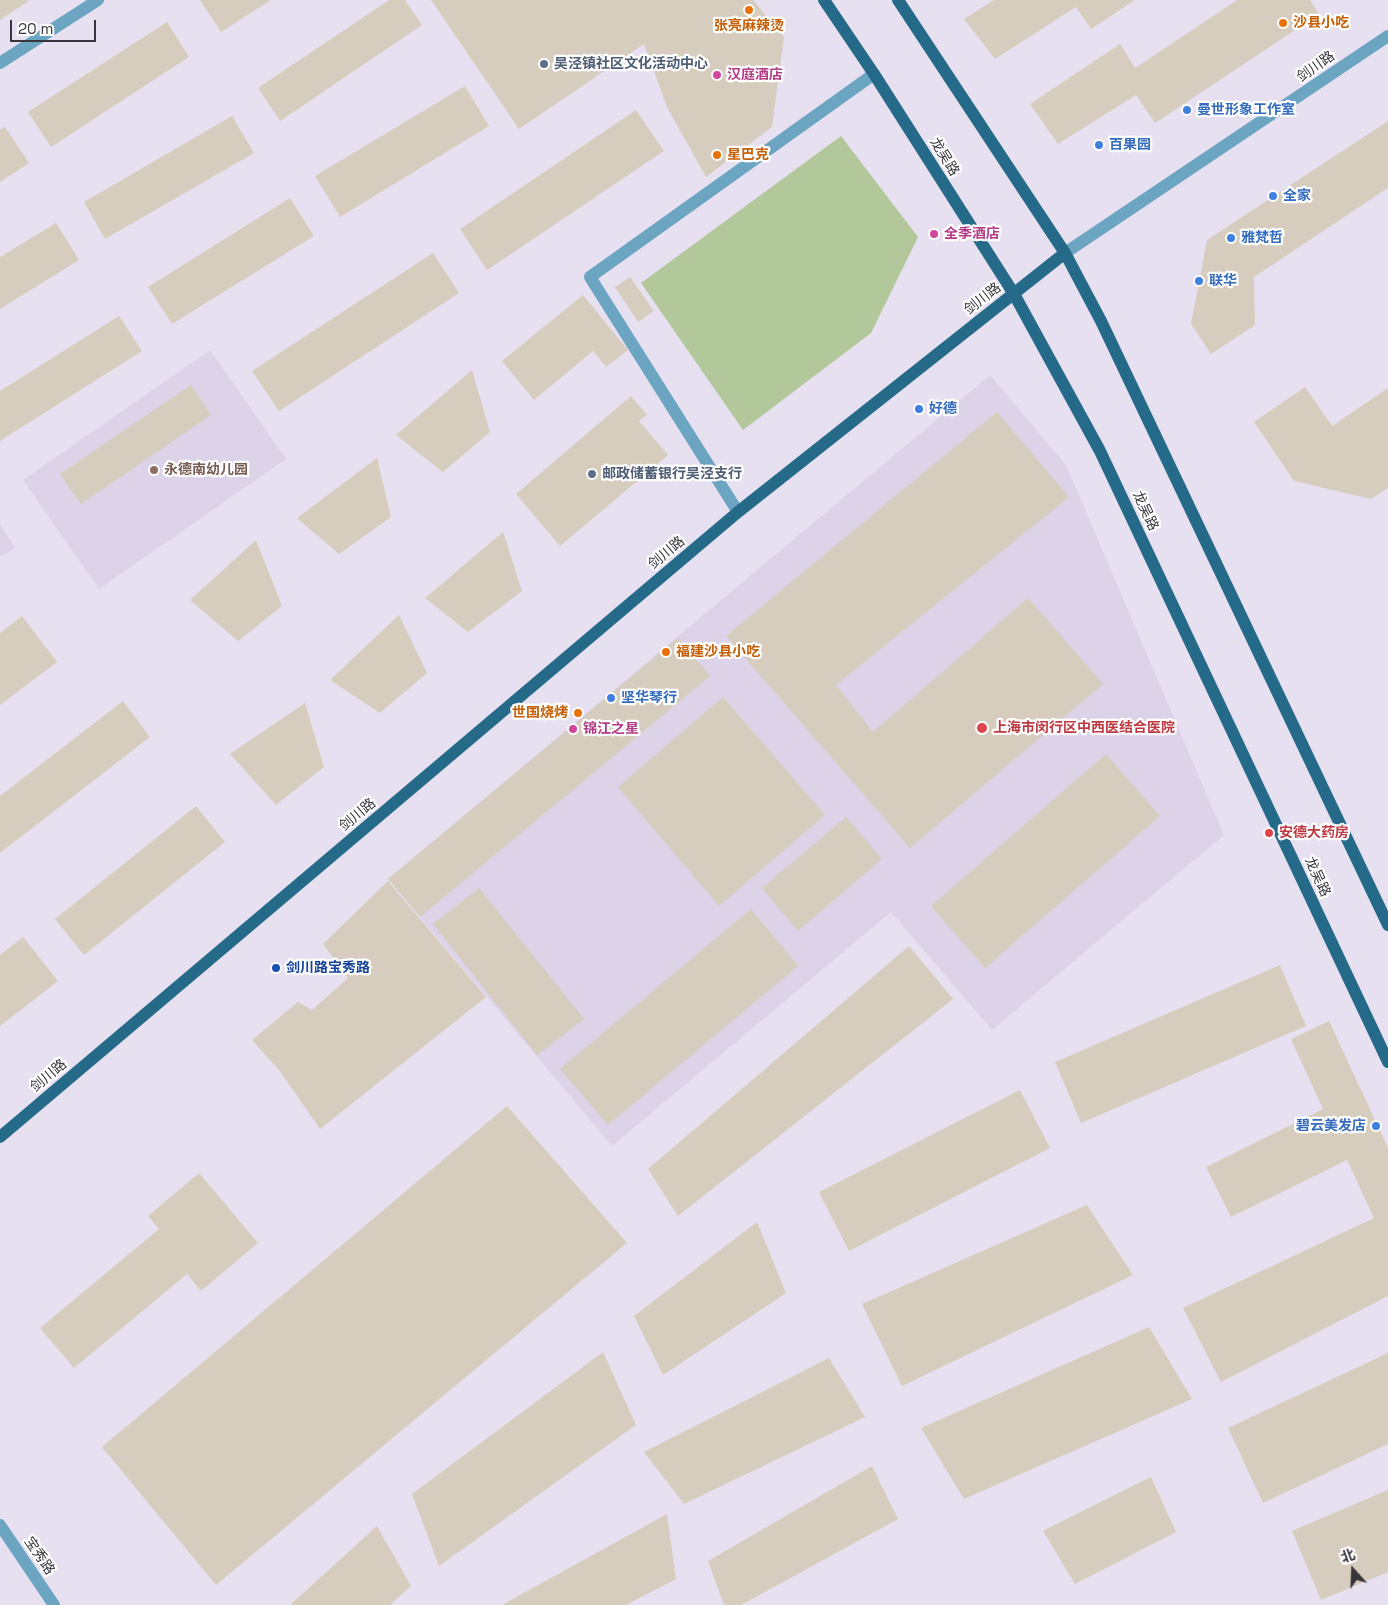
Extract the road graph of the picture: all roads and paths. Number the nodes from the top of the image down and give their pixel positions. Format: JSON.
{"nodes":[{"id":1,"x":98,"y":0,"type":"edge"},
{"id":2,"x":824,"y":0,"type":"edge"},
{"id":3,"x":898,"y":0,"type":"edge"},
{"id":4,"x":1388,"y":36,"type":"edge"},
{"id":5,"x":0,"y":63,"type":"edge"},
{"id":6,"x":874,"y":74,"type":"junction"},
{"id":7,"x":1065,"y":253,"type":"junction"},
{"id":8,"x":1014,"y":294,"type":"junction"},
{"id":9,"x":738,"y":512,"type":"junction"},
{"id":10,"x":1388,"y":925,"type":"edge"},
{"id":11,"x":1388,"y":1062,"type":"edge"},
{"id":12,"x":0,"y":1137,"type":"edge"},
{"id":13,"x":0,"y":1525,"type":"edge"},
{"id":14,"x":54,"y":1605,"type":"edge"}],
"edges":[{"from":1,"to":5,"type":"street"},
{"from":2,"to":6,"type":"main road","name":"龙吴路"},
{"from":3,"to":7,"type":"main road"},
{"from":4,"to":7,"type":"street","name":"剑川路"},
{"from":6,"to":8,"type":"main road","name":"龙吴路"},
{"from":6,"to":9,"type":"street"},
{"from":7,"to":8,"type":"main road","name":"剑川路"},
{"from":7,"to":10,"type":"main road"},
{"from":8,"to":9,"type":"main road","name":"剑川路"},
{"from":8,"to":11,"type":"main road","name":"龙吴路"},
{"from":9,"to":12,"type":"main road","name":"剑川路"},
{"from":13,"to":14,"type":"street","name":"宝秀路"}]}
